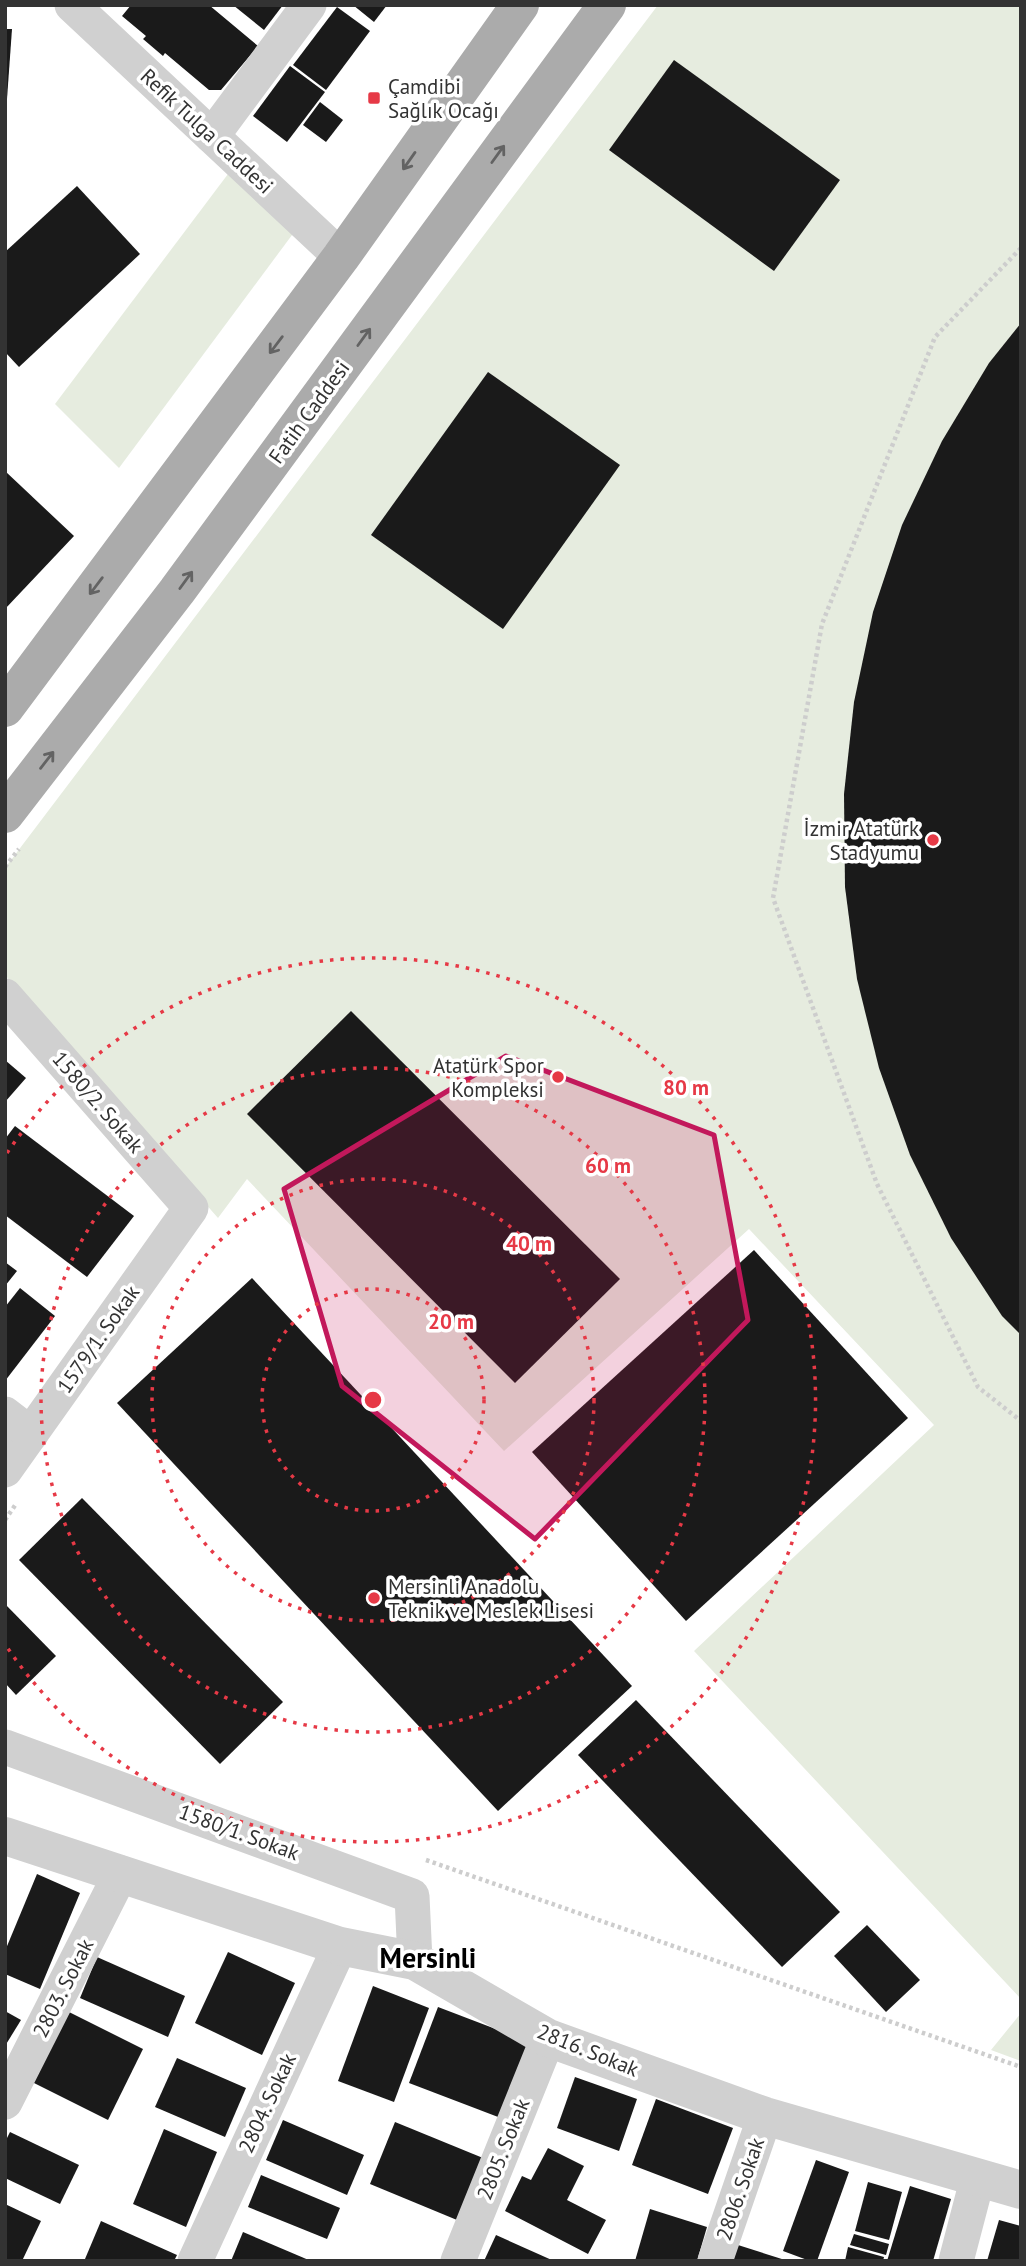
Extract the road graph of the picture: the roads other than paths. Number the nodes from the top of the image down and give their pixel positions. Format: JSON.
{"nodes":[{"id":1,"x":72,"y":5,"type":"edge"},
{"id":2,"x":309,"y":5,"type":"edge"},
{"id":3,"x":520,"y":5,"type":"edge"},
{"id":4,"x":607,"y":5,"type":"edge"},
{"id":5,"x":212,"y":136,"type":"junction"},
{"id":6,"x":341,"y":257,"type":"junction"},
{"id":7,"x":5,"y":708,"type":"edge"},
{"id":8,"x":5,"y":814,"type":"edge"},
{"id":9,"x":5,"y":996,"type":"edge"},
{"id":10,"x":191,"y":1208,"type":"joint"},
{"id":11,"x":18,"y":1424,"type":"edge"},
{"id":12,"x":13,"y":1484,"type":"edge"},
{"id":13,"x":5,"y":1747,"type":"edge"},
{"id":14,"x":5,"y":1836,"type":"edge"},
{"id":15,"x":121,"y":1873,"type":"junction"},
{"id":16,"x":340,"y":1946,"type":"junction"},
{"id":17,"x":415,"y":1961,"type":"junction"},
{"id":18,"x":548,"y":2038,"type":"junction"},
{"id":19,"x":5,"y":2102,"type":"edge"},
{"id":20,"x":765,"y":2116,"type":"junction"},
{"id":21,"x":978,"y":2177,"type":"junction"},
{"id":22,"x":1021,"y":2190,"type":"edge"},
{"id":23,"x":195,"y":2261,"type":"edge"},
{"id":24,"x":458,"y":2261,"type":"edge"},
{"id":25,"x":715,"y":2261,"type":"edge"},
{"id":26,"x":956,"y":2261,"type":"edge"}],
"edges":[{"from":1,"to":5,"type":"street","name":"Refik Tulga Caddesi"},
{"from":2,"to":5,"type":"street"},
{"from":3,"to":6,"type":"main road","one_way":true},
{"from":8,"to":4,"type":"main road","name":"Fatih Caddesi","one_way":true},
{"from":5,"to":6,"type":"street","name":"Refik Tulga Caddesi"},
{"from":6,"to":7,"type":"main road","one_way":true},
{"from":9,"to":10,"type":"street","name":"1580/2. Sokak"},
{"from":10,"to":11,"type":"street","name":"1579/1. Sokak"},
{"from":11,"to":12,"type":"street","name":"1579/1. Sokak"},
{"from":13,"to":17,"type":"street","name":"1580/1. Sokak"},
{"from":14,"to":15,"type":"street","name":"2816. Sokak"},
{"from":15,"to":16,"type":"street","name":"2816. Sokak"},
{"from":15,"to":19,"type":"street","name":"2803. Sokak"},
{"from":16,"to":17,"type":"street","name":"2816. Sokak"},
{"from":16,"to":23,"type":"street","name":"2804. Sokak"},
{"from":17,"to":18,"type":"street","name":"2816. Sokak"},
{"from":18,"to":20,"type":"street","name":"2816. Sokak"},
{"from":18,"to":24,"type":"street","name":"2805. Sokak"},
{"from":20,"to":21,"type":"street","name":"2816. Sokak"},
{"from":20,"to":25,"type":"street","name":"2806. Sokak"},
{"from":21,"to":22,"type":"street","name":"2816. Sokak"},
{"from":21,"to":26,"type":"street"}]}
